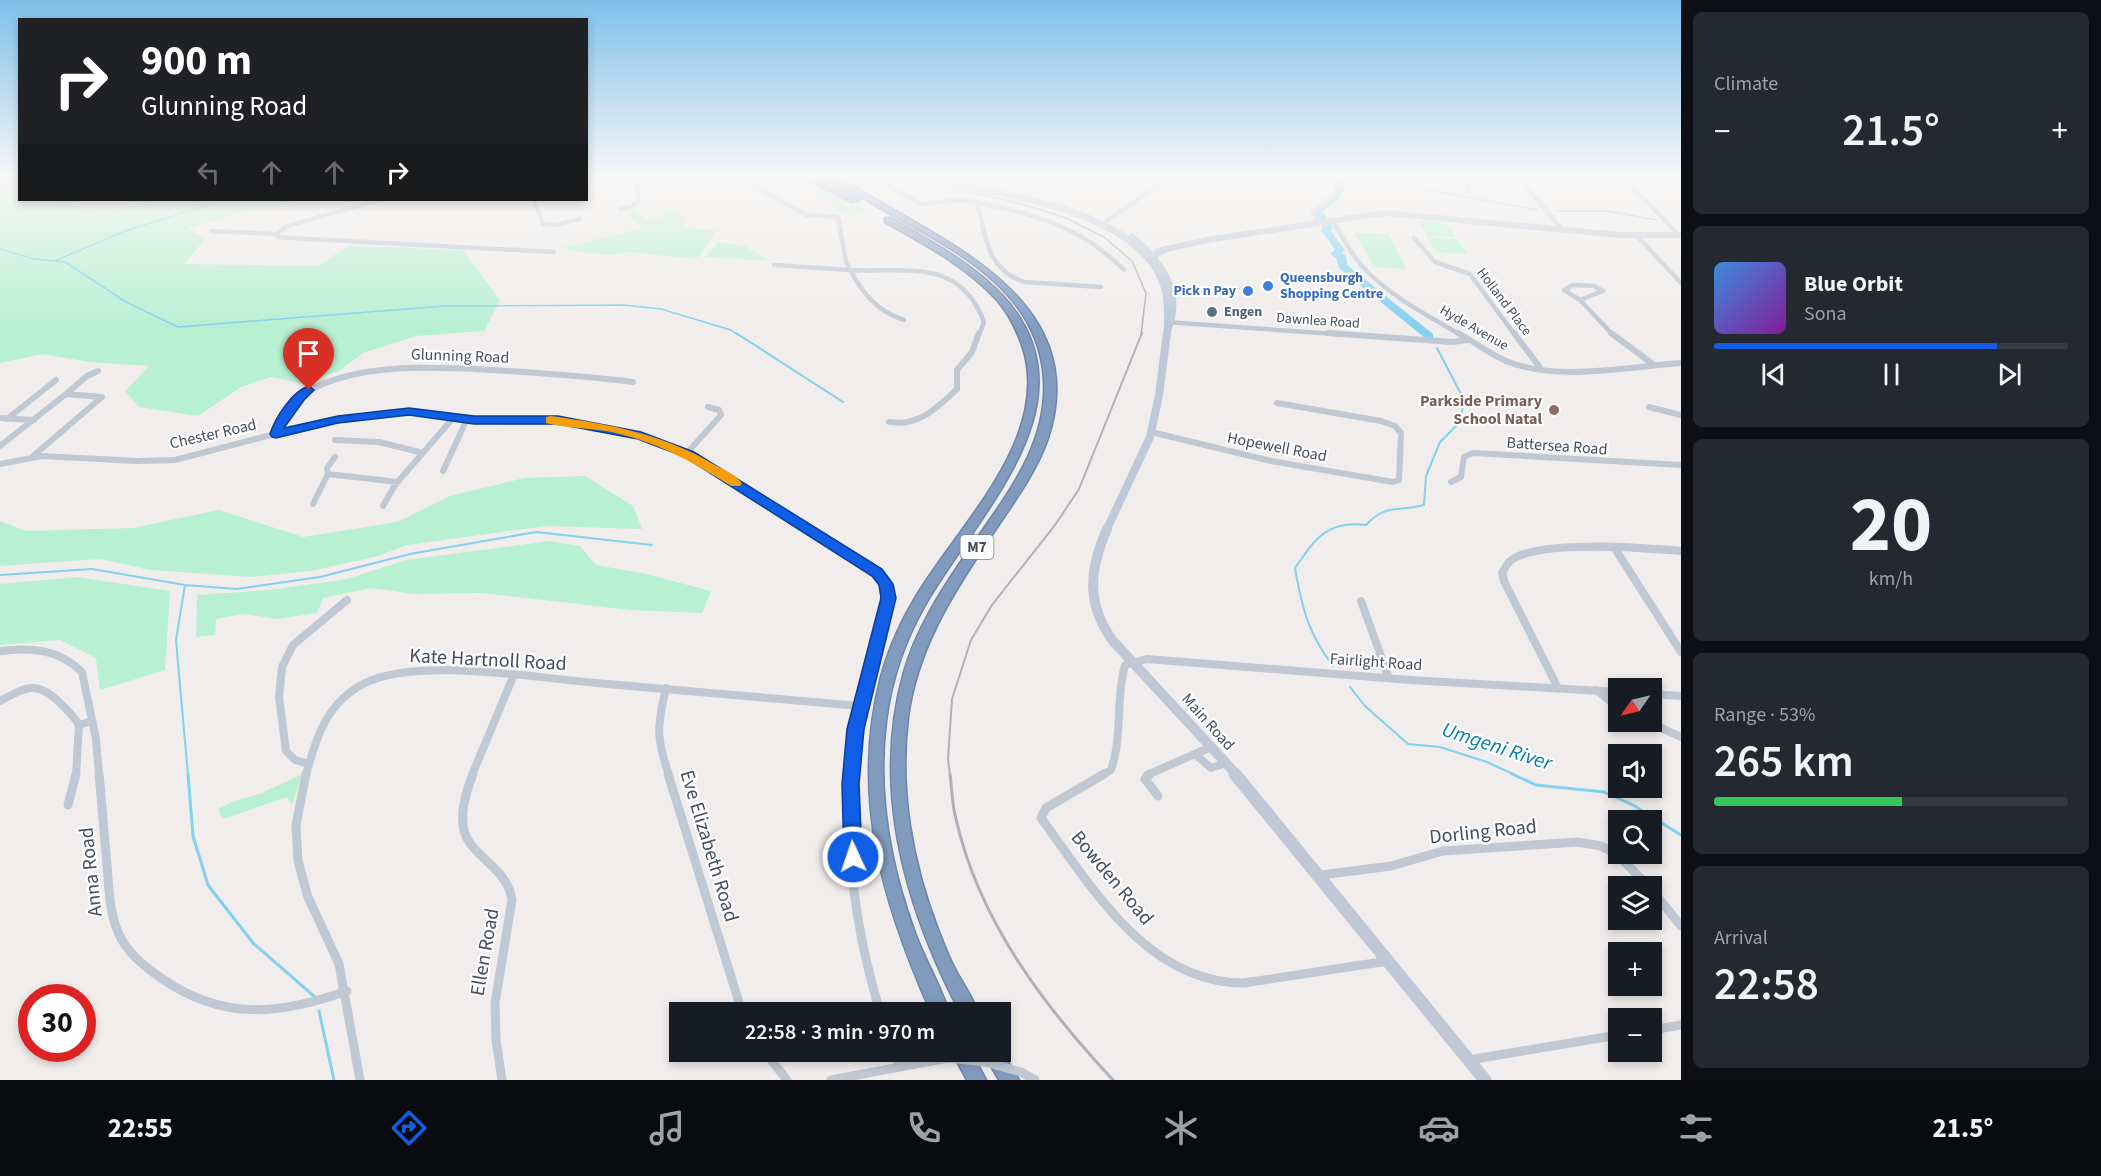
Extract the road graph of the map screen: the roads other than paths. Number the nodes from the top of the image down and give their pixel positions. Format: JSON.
{"nodes":[{"id":1,"x":285,"y":227,"type":"edge"},
{"id":2,"x":840,"y":227,"type":"edge"},
{"id":3,"x":901,"y":227,"type":"edge"},
{"id":4,"x":918,"y":227,"type":"edge"},
{"id":5,"x":924,"y":227,"type":"edge"},
{"id":6,"x":984,"y":227,"type":"edge"},
{"id":7,"x":1069,"y":227,"type":"edge"},
{"id":8,"x":1110,"y":227,"type":"edge"},
{"id":9,"x":1285,"y":227,"type":"edge"},
{"id":10,"x":1337,"y":227,"type":"edge"},
{"id":11,"x":1545,"y":227,"type":"edge"},
{"id":12,"x":1562,"y":229,"type":"joint"},
{"id":13,"x":211,"y":231,"type":"dead end"},
{"id":14,"x":276,"y":234,"type":"junction"},
{"id":15,"x":1680,"y":235,"type":"edge"},
{"id":16,"x":1637,"y":236,"type":"junction"},
{"id":17,"x":1414,"y":238,"type":"dead end"},
{"id":18,"x":1174,"y":246,"type":"junction"},
{"id":19,"x":1166,"y":249,"type":"joint"},
{"id":20,"x":554,"y":252,"type":"dead end"},
{"id":21,"x":1145,"y":252,"type":"junction"},
{"id":22,"x":774,"y":265,"type":"dead end"},
{"id":23,"x":850,"y":270,"type":"junction"},
{"id":24,"x":1124,"y":270,"type":"dead end"},
{"id":25,"x":997,"y":279,"type":"junction"},
{"id":26,"x":1681,"y":283,"type":"edge"},
{"id":27,"x":1101,"y":287,"type":"dead end"},
{"id":28,"x":1580,"y":300,"type":"junction"},
{"id":29,"x":904,"y":320,"type":"dead end"},
{"id":30,"x":1168,"y":326,"type":"junction"},
{"id":31,"x":1468,"y":340,"type":"junction"},
{"id":32,"x":1681,"y":363,"type":"edge"},
{"id":33,"x":1654,"y":365,"type":"junction"},
{"id":34,"x":1540,"y":369,"type":"junction"},
{"id":35,"x":98,"y":371,"type":"dead end"},
{"id":36,"x":56,"y":380,"type":"dead end"},
{"id":37,"x":633,"y":382,"type":"dead end"},
{"id":38,"x":66,"y":394,"type":"junction"},
{"id":39,"x":1277,"y":404,"type":"dead end"},
{"id":40,"x":708,"y":407,"type":"dead end"},
{"id":41,"x":1649,"y":407,"type":"dead end"},
{"id":42,"x":1681,"y":415,"type":"edge"},
{"id":43,"x":454,"y":417,"type":"junction"},
{"id":44,"x":4,"y":418,"type":"edge"},
{"id":45,"x":467,"y":419,"type":"junction"},
{"id":46,"x":34,"y":420,"type":"junction"},
{"id":47,"x":889,"y":422,"type":"dead end"},
{"id":48,"x":1151,"y":432,"type":"junction"},
{"id":49,"x":276,"y":434,"type":"junction"},
{"id":50,"x":335,"y":440,"type":"dead end"},
{"id":51,"x":0,"y":446,"type":"edge"},
{"id":52,"x":423,"y":453,"type":"junction"},
{"id":53,"x":687,"y":453,"type":"junction"},
{"id":54,"x":32,"y":457,"type":"junction"},
{"id":55,"x":335,"y":457,"type":"dead end"},
{"id":56,"x":0,"y":464,"type":"edge"},
{"id":57,"x":1681,"y":465,"type":"edge"},
{"id":58,"x":443,"y":471,"type":"dead end"},
{"id":59,"x":328,"y":474,"type":"junction"},
{"id":60,"x":398,"y":482,"type":"junction"},
{"id":61,"x":1451,"y":482,"type":"dead end"},
{"id":62,"x":313,"y":504,"type":"dead end"},
{"id":63,"x":383,"y":506,"type":"dead end"},
{"id":64,"x":1614,"y":547,"type":"junction"},
{"id":65,"x":1681,"y":551,"type":"edge"},
{"id":66,"x":347,"y":600,"type":"dead end"},
{"id":67,"x":1361,"y":601,"type":"dead end"},
{"id":68,"x":0,"y":651,"type":"edge"},
{"id":69,"x":1681,"y":652,"type":"edge"},
{"id":70,"x":1133,"y":662,"type":"junction"},
{"id":71,"x":513,"y":676,"type":"junction"},
{"id":72,"x":1389,"y":678,"type":"junction"},
{"id":73,"x":666,"y":688,"type":"junction"},
{"id":74,"x":1558,"y":688,"type":"junction"},
{"id":75,"x":1596,"y":690,"type":"junction"},
{"id":76,"x":1608,"y":691,"type":"edge"},
{"id":77,"x":1662,"y":695,"type":"edge"},
{"id":78,"x":1681,"y":696,"type":"edge"},
{"id":79,"x":1608,"y":699,"type":"edge"},
{"id":80,"x":0,"y":700,"type":"edge"},
{"id":81,"x":860,"y":706,"type":"junction"},
{"id":82,"x":92,"y":721,"type":"junction"},
{"id":83,"x":79,"y":725,"type":"junction"},
{"id":84,"x":1662,"y":728,"type":"edge"},
{"id":85,"x":1681,"y":737,"type":"edge"},
{"id":86,"x":1211,"y":747,"type":"junction"},
{"id":87,"x":1195,"y":754,"type":"junction"},
{"id":88,"x":1226,"y":763,"type":"junction"},
{"id":89,"x":309,"y":764,"type":"junction"},
{"id":90,"x":1158,"y":796,"type":"dead end"},
{"id":91,"x":68,"y":806,"type":"dead end"},
{"id":92,"x":1321,"y":875,"type":"junction"},
{"id":93,"x":1639,"y":876,"type":"edge"},
{"id":94,"x":1662,"y":902,"type":"edge"},
{"id":95,"x":1681,"y":926,"type":"edge"},
{"id":96,"x":1390,"y":960,"type":"junction"},
{"id":97,"x":347,"y":991,"type":"junction"},
{"id":98,"x":739,"y":1002,"type":"edge"},
{"id":99,"x":877,"y":1002,"type":"edge"},
{"id":100,"x":935,"y":1002,"type":"edge"},
{"id":101,"x":964,"y":1002,"type":"edge"},
{"id":102,"x":1681,"y":1025,"type":"edge"},
{"id":103,"x":1662,"y":1028,"type":"edge"},
{"id":104,"x":1608,"y":1037,"type":"edge"},
{"id":105,"x":1468,"y":1060,"type":"junction"},
{"id":106,"x":773,"y":1062,"type":"edge"},
{"id":107,"x":897,"y":1062,"type":"edge"},
{"id":108,"x":922,"y":1062,"type":"edge"},
{"id":109,"x":961,"y":1062,"type":"edge"},
{"id":110,"x":994,"y":1062,"type":"edge"},
{"id":111,"x":1002,"y":1062,"type":"edge"},
{"id":112,"x":899,"y":1067,"type":"junction"},
{"id":113,"x":1016,"y":1076,"type":"edge"},
{"id":114,"x":360,"y":1080,"type":"edge"},
{"id":115,"x":502,"y":1080,"type":"edge"},
{"id":116,"x":787,"y":1080,"type":"edge"},
{"id":117,"x":831,"y":1080,"type":"edge"},
{"id":118,"x":977,"y":1080,"type":"edge"},
{"id":119,"x":1035,"y":1080,"type":"edge"},
{"id":120,"x":1485,"y":1080,"type":"edge"}],
"edges":[{"from":1,"to":14,"type":"street"},
{"from":2,"to":23,"type":"street"},
{"from":3,"to":100,"type":"highway","number":"M7"},
{"from":4,"to":25,"type":"highway","number":"M7"},
{"from":5,"to":25,"type":"highway"},
{"from":6,"to":27,"type":"street"},
{"from":7,"to":24,"type":"street"},
{"from":8,"to":21,"type":"main road","name":"Main Road"},
{"from":9,"to":18,"type":"street"},
{"from":10,"to":31,"type":"street","name":"Hyde Avenue"},
{"from":11,"to":12,"type":"street"},
{"from":12,"to":16,"type":"street"},
{"from":13,"to":14,"type":"street"},
{"from":14,"to":20,"type":"street"},
{"from":15,"to":16,"type":"street"},
{"from":16,"to":26,"type":"street"},
{"from":17,"to":34,"type":"street","name":"Holland Place"},
{"from":18,"to":19,"type":"street"},
{"from":18,"to":21,"type":"street"},
{"from":19,"to":21,"type":"main road"},
{"from":21,"to":30,"type":"main road","name":"Main Road"},
{"from":21,"to":30,"type":"main road","name":"Main Road"},
{"from":22,"to":23,"type":"street"},
{"from":23,"to":29,"type":"street"},
{"from":23,"to":47,"type":"street"},
{"from":25,"to":101,"type":"highway","number":"M7"},
{"from":28,"to":28,"type":"street"},
{"from":28,"to":33,"type":"street"},
{"from":30,"to":31,"type":"street","name":"Dawnlea Road"},
{"from":30,"to":48,"type":"main road","name":"Main Road"},
{"from":31,"to":34,"type":"street","name":"Hyde Avenue"},
{"from":32,"to":33,"type":"street","name":"Hyde Avenue"},
{"from":33,"to":34,"type":"street","name":"Hyde Avenue"},
{"from":35,"to":38,"type":"street"},
{"from":36,"to":44,"type":"street"},
{"from":37,"to":49,"type":"street","name":"Glunning Road"},
{"from":38,"to":46,"type":"street"},
{"from":38,"to":54,"type":"street"},
{"from":39,"to":48,"type":"street","name":"Hopewell Road"},
{"from":40,"to":53,"type":"street"},
{"from":41,"to":42,"type":"street"},
{"from":43,"to":45,"type":"street","name":"Chester Road"},
{"from":43,"to":49,"type":"street","name":"Chester Road"},
{"from":43,"to":52,"type":"street"},
{"from":44,"to":46,"type":"street"},
{"from":45,"to":53,"type":"street","name":"Chester Road"},
{"from":45,"to":58,"type":"street"},
{"from":46,"to":51,"type":"street"},
{"from":48,"to":70,"type":"main road","name":"Main Road"},
{"from":49,"to":54,"type":"street","name":"Chester Road"},
{"from":50,"to":52,"type":"street"},
{"from":52,"to":60,"type":"street"},
{"from":53,"to":81,"type":"street","name":"Chester Road"},
{"from":54,"to":56,"type":"street","name":"Chester Road"},
{"from":55,"to":59,"type":"street"},
{"from":57,"to":61,"type":"street","name":"Battersea Road"},
{"from":59,"to":60,"type":"street"},
{"from":59,"to":62,"type":"street"},
{"from":60,"to":63,"type":"street"},
{"from":64,"to":65,"type":"street"},
{"from":64,"to":69,"type":"street"},
{"from":64,"to":74,"type":"street"},
{"from":66,"to":89,"type":"street"},
{"from":67,"to":72,"type":"street"},
{"from":68,"to":82,"type":"street","name":"Anna Road"},
{"from":70,"to":72,"type":"street","name":"Fairlight Road"},
{"from":70,"to":86,"type":"main road","name":"Main Road"},
{"from":70,"to":96,"type":"street","name":"Bowden Road"},
{"from":71,"to":73,"type":"street","name":"Kate Hartnoll Road"},
{"from":71,"to":89,"type":"street","name":"Kate Hartnoll Road"},
{"from":71,"to":115,"type":"street","name":"Ellen Road"},
{"from":72,"to":74,"type":"street","name":"Fairlight Road"},
{"from":73,"to":81,"type":"street","name":"Kate Hartnoll Road"},
{"from":73,"to":98,"type":"street","name":"Eve Elizabeth Road"},
{"from":74,"to":75,"type":"street","name":"Fairlight Road"},
{"from":75,"to":76,"type":"street","name":"Fairlight Road"},
{"from":75,"to":79,"type":"street"},
{"from":77,"to":78,"type":"street"},
{"from":80,"to":83,"type":"street"},
{"from":81,"to":99,"type":"street","name":"Chester Road"},
{"from":82,"to":83,"type":"street"},
{"from":82,"to":97,"type":"street","name":"Anna Road"},
{"from":83,"to":91,"type":"street"},
{"from":84,"to":85,"type":"street"},
{"from":86,"to":87,"type":"street"},
{"from":86,"to":88,"type":"main road","name":"Main Road"},
{"from":87,"to":88,"type":"street"},
{"from":87,"to":90,"type":"street"},
{"from":88,"to":92,"type":"main road","name":"Main Road"},
{"from":89,"to":97,"type":"street","name":"Kate Hartnoll Road"},
{"from":92,"to":93,"type":"street","name":"Dorling Road"},
{"from":92,"to":96,"type":"main road","name":"Main Road"},
{"from":94,"to":95,"type":"street"},
{"from":96,"to":105,"type":"main road","name":"Main Road"},
{"from":97,"to":114,"type":"street","name":"Kate Hartnoll Road"},
{"from":102,"to":103,"type":"street"},
{"from":104,"to":105,"type":"street"},
{"from":105,"to":120,"type":"main road","name":"Main Road"},
{"from":106,"to":116,"type":"street"},
{"from":107,"to":112,"type":"street"},
{"from":108,"to":112,"type":"street"},
{"from":109,"to":118,"type":"highway"},
{"from":110,"to":113,"type":"street","bridge":true},
{"from":111,"to":113,"type":"highway"},
{"from":112,"to":117,"type":"street"},
{"from":113,"to":119,"type":"street"}]}
